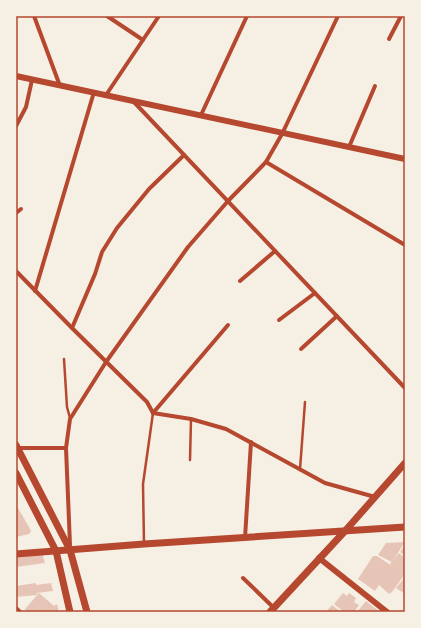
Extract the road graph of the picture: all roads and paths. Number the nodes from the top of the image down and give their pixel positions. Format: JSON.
{"nodes":[{"id":1,"x":34,"y":16,"type":"edge"},
{"id":2,"x":107,"y":16,"type":"edge"},
{"id":3,"x":159,"y":16,"type":"edge"},
{"id":4,"x":247,"y":16,"type":"edge"},
{"id":5,"x":338,"y":16,"type":"edge"},
{"id":6,"x":401,"y":16,"type":"edge"},
{"id":7,"x":389,"y":39,"type":"dead end"},
{"id":8,"x":143,"y":40,"type":"junction"},
{"id":9,"x":16,"y":76,"type":"edge"},
{"id":10,"x":32,"y":80,"type":"junction"},
{"id":11,"x":60,"y":86,"type":"junction"},
{"id":12,"x":375,"y":86,"type":"dead end"},
{"id":13,"x":94,"y":92,"type":"junction"},
{"id":14,"x":106,"y":95,"type":"junction"},
{"id":15,"x":133,"y":101,"type":"junction"},
{"id":16,"x":201,"y":116,"type":"junction"},
{"id":17,"x":16,"y":126,"type":"edge"},
{"id":18,"x":282,"y":134,"type":"junction"},
{"id":19,"x":349,"y":147,"type":"junction"},
{"id":20,"x":184,"y":155,"type":"junction"},
{"id":21,"x":405,"y":159,"type":"edge"},
{"id":22,"x":266,"y":162,"type":"junction"},
{"id":23,"x":228,"y":201,"type":"junction"},
{"id":24,"x":21,"y":209,"type":"dead end"},
{"id":25,"x":16,"y":213,"type":"edge"},
{"id":26,"x":405,"y":245,"type":"edge"},
{"id":27,"x":275,"y":251,"type":"junction"},
{"id":28,"x":16,"y":271,"type":"edge"},
{"id":29,"x":240,"y":281,"type":"dead end"},
{"id":30,"x":35,"y":291,"type":"junction"},
{"id":31,"x":315,"y":293,"type":"junction"},
{"id":32,"x":337,"y":316,"type":"junction"},
{"id":33,"x":279,"y":320,"type":"dead end"},
{"id":34,"x":228,"y":325,"type":"dead end"},
{"id":35,"x":72,"y":328,"type":"junction"},
{"id":36,"x":301,"y":349,"type":"dead end"},
{"id":37,"x":64,"y":359,"type":"dead end"},
{"id":38,"x":106,"y":362,"type":"junction"},
{"id":39,"x":405,"y":388,"type":"edge"},
{"id":40,"x":305,"y":402,"type":"dead end"},
{"id":41,"x":153,"y":413,"type":"junction"},
{"id":42,"x":70,"y":419,"type":"junction"},
{"id":43,"x":191,"y":419,"type":"junction"},
{"id":44,"x":251,"y":442,"type":"junction"},
{"id":45,"x":17,"y":447,"type":"edge"},
{"id":46,"x":66,"y":448,"type":"junction"},
{"id":47,"x":190,"y":460,"type":"dead end"},
{"id":48,"x":405,"y":463,"type":"edge"},
{"id":49,"x":300,"y":469,"type":"junction"},
{"id":50,"x":16,"y":473,"type":"edge"},
{"id":51,"x":375,"y":497,"type":"junction"},
{"id":52,"x":405,"y":527,"type":"edge"},
{"id":53,"x":345,"y":531,"type":"junction"},
{"id":54,"x":245,"y":538,"type":"junction"},
{"id":55,"x":144,"y":544,"type":"junction"},
{"id":56,"x":70,"y":550,"type":"junction"},
{"id":57,"x":56,"y":551,"type":"junction"},
{"id":58,"x":16,"y":554,"type":"edge"},
{"id":59,"x":319,"y":558,"type":"junction"},
{"id":60,"x":243,"y":578,"type":"dead end"},
{"id":61,"x":16,"y":608,"type":"edge"},
{"id":62,"x":272,"y":610,"type":"edge"},
{"id":63,"x":20,"y":612,"type":"edge"},
{"id":64,"x":70,"y":612,"type":"edge"},
{"id":65,"x":87,"y":612,"type":"edge"},
{"id":66,"x":387,"y":612,"type":"edge"}],
"edges":[{"from":1,"to":11,"type":"street"},
{"from":2,"to":8,"type":"street"},
{"from":3,"to":8,"type":"street"},
{"from":4,"to":16,"type":"street"},
{"from":5,"to":18,"type":"street"},
{"from":6,"to":7,"type":"street"},
{"from":8,"to":14,"type":"street"},
{"from":9,"to":10,"type":"street"},
{"from":10,"to":11,"type":"street"},
{"from":10,"to":17,"type":"street"},
{"from":11,"to":13,"type":"street"},
{"from":12,"to":19,"type":"street"},
{"from":13,"to":14,"type":"street"},
{"from":13,"to":30,"type":"street"},
{"from":14,"to":15,"type":"street"},
{"from":15,"to":16,"type":"street"},
{"from":15,"to":20,"type":"street"},
{"from":16,"to":18,"type":"street"},
{"from":18,"to":19,"type":"street"},
{"from":18,"to":22,"type":"street"},
{"from":19,"to":21,"type":"street"},
{"from":20,"to":23,"type":"street"},
{"from":20,"to":35,"type":"street"},
{"from":22,"to":23,"type":"street"},
{"from":22,"to":26,"type":"street"},
{"from":23,"to":27,"type":"street"},
{"from":23,"to":38,"type":"street"},
{"from":24,"to":25,"type":"street"},
{"from":27,"to":29,"type":"street"},
{"from":27,"to":31,"type":"street"},
{"from":28,"to":30,"type":"street"},
{"from":30,"to":35,"type":"street"},
{"from":31,"to":32,"type":"street"},
{"from":31,"to":33,"type":"street"},
{"from":32,"to":36,"type":"street"},
{"from":32,"to":39,"type":"street"},
{"from":34,"to":41,"type":"street"},
{"from":35,"to":38,"type":"street"},
{"from":37,"to":42,"type":"lane"},
{"from":38,"to":41,"type":"street"},
{"from":38,"to":42,"type":"street"},
{"from":40,"to":49,"type":"lane"},
{"from":41,"to":43,"type":"street"},
{"from":41,"to":55,"type":"lane"},
{"from":42,"to":46,"type":"street"},
{"from":43,"to":44,"type":"street"},
{"from":43,"to":47,"type":"lane"},
{"from":44,"to":49,"type":"street"},
{"from":44,"to":54,"type":"street"},
{"from":45,"to":46,"type":"street"},
{"from":45,"to":56,"type":"main road"},
{"from":46,"to":56,"type":"street"},
{"from":48,"to":51,"type":"main road"},
{"from":49,"to":51,"type":"street"},
{"from":50,"to":57,"type":"main road"},
{"from":51,"to":53,"type":"main road"},
{"from":52,"to":53,"type":"main road"},
{"from":53,"to":54,"type":"main road"},
{"from":53,"to":59,"type":"main road"},
{"from":54,"to":55,"type":"main road"},
{"from":55,"to":56,"type":"main road"},
{"from":56,"to":57,"type":"main road"},
{"from":56,"to":65,"type":"main road"},
{"from":57,"to":58,"type":"main road"},
{"from":57,"to":64,"type":"main road"},
{"from":59,"to":62,"type":"main road"},
{"from":59,"to":66,"type":"street"},
{"from":60,"to":62,"type":"street"},
{"from":61,"to":63,"type":"street"}]}
